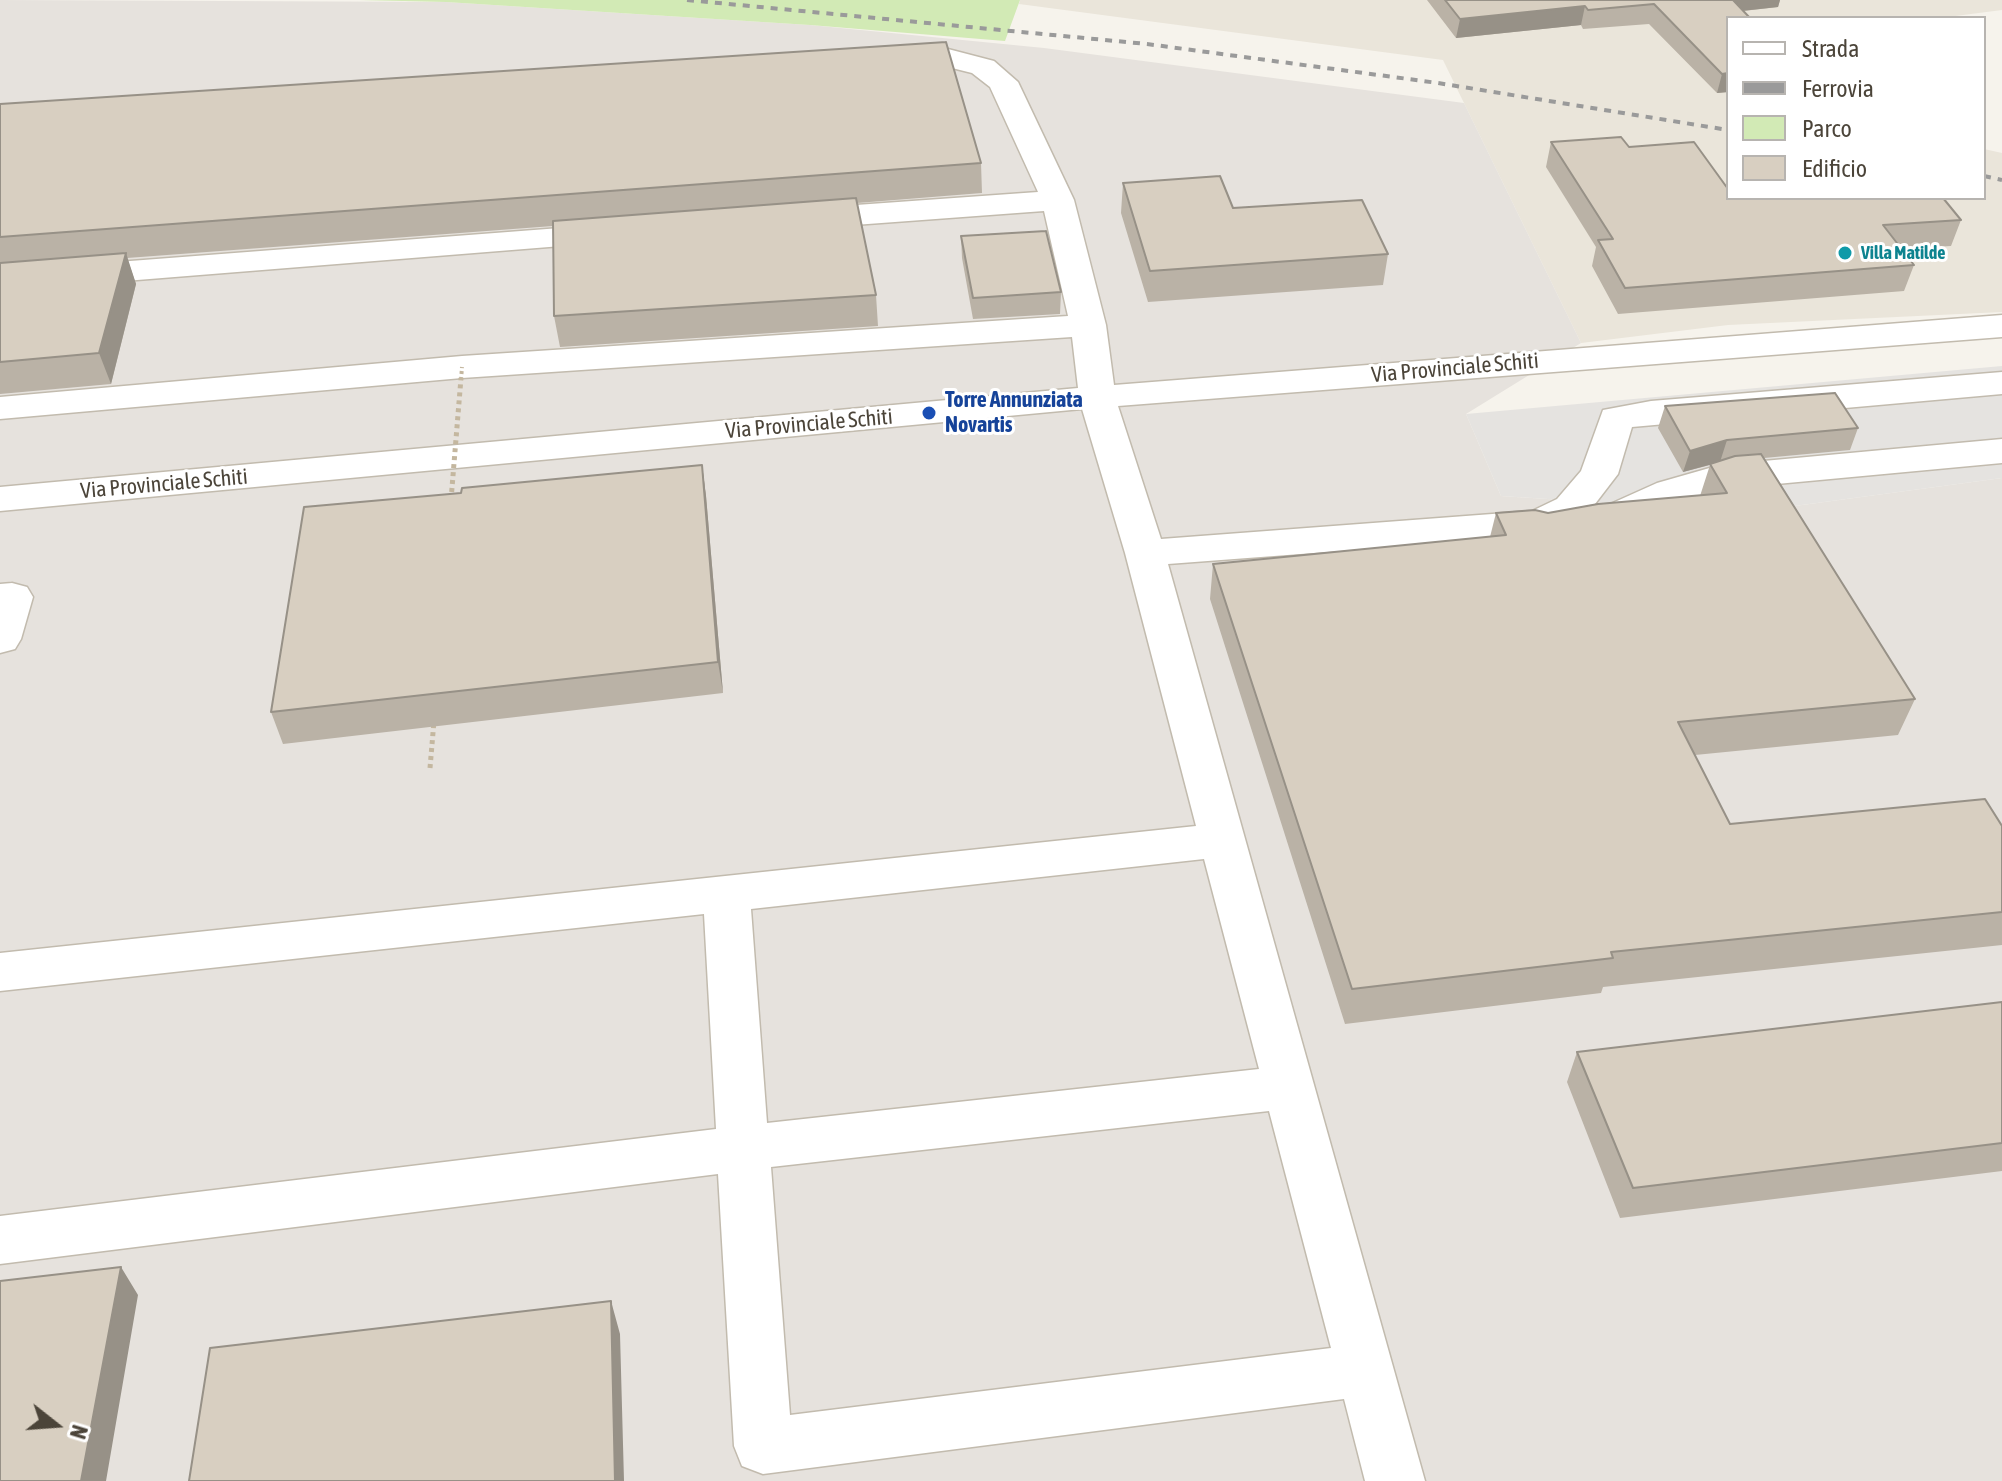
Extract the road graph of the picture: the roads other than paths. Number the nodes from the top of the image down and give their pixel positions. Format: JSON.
{"nodes":[{"id":1,"x":870,"y":64,"type":"edge"},
{"id":2,"x":1058,"y":200,"type":"junction"},
{"id":3,"x":774,"y":221,"type":"edge"},
{"id":4,"x":648,"y":231,"type":"edge"},
{"id":5,"x":0,"y":281,"type":"edge"},
{"id":6,"x":1088,"y":325,"type":"junction"},
{"id":7,"x":2002,"y":326,"type":"edge"},
{"id":8,"x":2002,"y":383,"type":"edge"},
{"id":9,"x":1097,"y":397,"type":"junction"},
{"id":10,"x":0,"y":408,"type":"edge"},
{"id":11,"x":2002,"y":451,"type":"edge"},
{"id":12,"x":0,"y":499,"type":"edge"},
{"id":13,"x":1148,"y":562,"type":"junction"},
{"id":14,"x":0,"y":598,"type":"edge"},
{"id":15,"x":0,"y":639,"type":"edge"},
{"id":16,"x":1223,"y":840,"type":"junction"},
{"id":17,"x":726,"y":894,"type":"junction"},
{"id":18,"x":0,"y":972,"type":"edge"},
{"id":19,"x":1289,"y":1087,"type":"junction"},
{"id":20,"x":743,"y":1148,"type":"junction"},
{"id":21,"x":0,"y":1240,"type":"edge"},
{"id":22,"x":1365,"y":1370,"type":"junction"},
{"id":23,"x":1395,"y":1481,"type":"edge"}],
"edges":[{"from":1,"to":2,"type":"street"},
{"from":2,"to":3,"type":"street"},
{"from":2,"to":6,"type":"street"},
{"from":4,"to":5,"type":"street"},
{"from":6,"to":9,"type":"street"},
{"from":6,"to":10,"type":"street"},
{"from":7,"to":9,"type":"street","name":"Via Provinciale Schiti"},
{"from":8,"to":13,"type":"street"},
{"from":9,"to":12,"type":"street","name":"Via Provinciale Schiti"},
{"from":9,"to":13,"type":"street"},
{"from":11,"to":13,"type":"street"},
{"from":13,"to":16,"type":"street"},
{"from":14,"to":15,"type":"street"},
{"from":16,"to":17,"type":"street"},
{"from":16,"to":19,"type":"street"},
{"from":17,"to":18,"type":"street"},
{"from":17,"to":20,"type":"street"},
{"from":19,"to":20,"type":"street"},
{"from":19,"to":22,"type":"street"},
{"from":20,"to":21,"type":"street"},
{"from":20,"to":22,"type":"street"},
{"from":22,"to":23,"type":"street"}]}
